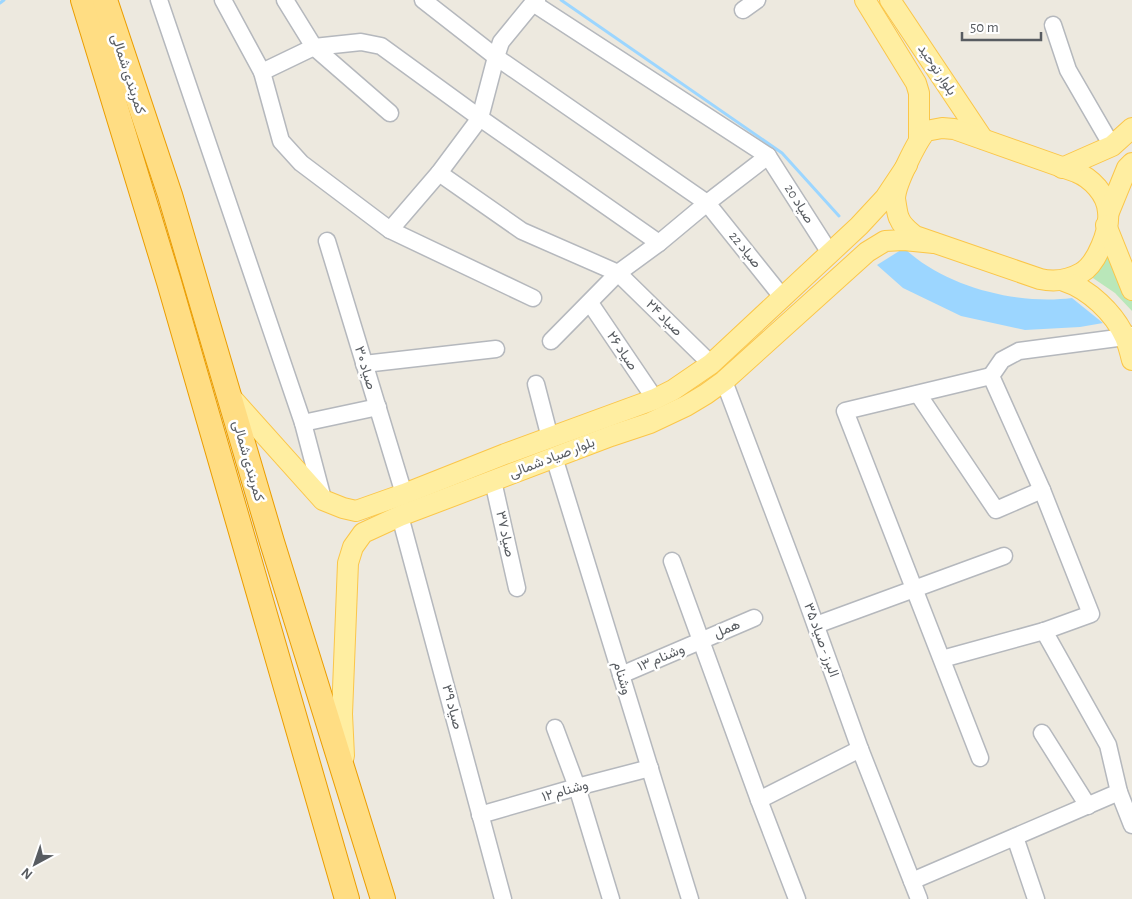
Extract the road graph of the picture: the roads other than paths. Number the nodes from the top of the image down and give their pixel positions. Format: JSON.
{"nodes":[{"id":1,"x":83,"y":0,"type":"edge"},
{"id":2,"x":105,"y":0,"type":"edge"},
{"id":3,"x":159,"y":0,"type":"edge"},
{"id":4,"x":223,"y":0,"type":"edge"},
{"id":5,"x":285,"y":0,"type":"edge"},
{"id":6,"x":423,"y":0,"type":"edge"},
{"id":7,"x":757,"y":0,"type":"edge"},
{"id":8,"x":865,"y":0,"type":"edge"},
{"id":9,"x":890,"y":0,"type":"edge"},
{"id":10,"x":535,"y":2,"type":"edge"},
{"id":11,"x":744,"y":10,"type":"dead end"},
{"id":12,"x":102,"y":25,"type":"junction"},
{"id":13,"x":1052,"y":25,"type":"dead end"},
{"id":14,"x":314,"y":47,"type":"junction"},
{"id":15,"x":496,"y":57,"type":"junction"},
{"id":16,"x":262,"y":72,"type":"junction"},
{"id":17,"x":390,"y":113,"type":"dead end"},
{"id":18,"x":480,"y":118,"type":"junction"},
{"id":19,"x":1132,"y":128,"type":"edge"},
{"id":20,"x":919,"y":139,"type":"junction"},
{"id":21,"x":983,"y":139,"type":"junction"},
{"id":22,"x":1112,"y":146,"type":"junction"},
{"id":23,"x":768,"y":156,"type":"junction"},
{"id":24,"x":907,"y":165,"type":"junction"},
{"id":25,"x":1062,"y":168,"type":"junction"},
{"id":26,"x":1130,"y":170,"type":"edge"},
{"id":27,"x":439,"y":173,"type":"junction"},
{"id":28,"x":707,"y":203,"type":"junction"},
{"id":29,"x":1108,"y":218,"type":"junction"},
{"id":30,"x":390,"y":230,"type":"junction"},
{"id":31,"x":327,"y":241,"type":"dead end"},
{"id":32,"x":659,"y":243,"type":"junction"},
{"id":33,"x":934,"y":243,"type":"junction"},
{"id":34,"x":830,"y":253,"type":"junction"},
{"id":35,"x":618,"y":273,"type":"junction"},
{"id":36,"x":1064,"y":280,"type":"junction"},
{"id":37,"x":1132,"y":290,"type":"edge"},
{"id":38,"x":533,"y":298,"type":"dead end"},
{"id":39,"x":783,"y":298,"type":"junction"},
{"id":40,"x":590,"y":303,"type":"junction"},
{"id":41,"x":1128,"y":336,"type":"edge"},
{"id":42,"x":551,"y":341,"type":"dead end"},
{"id":43,"x":496,"y":349,"type":"dead end"},
{"id":44,"x":1132,"y":360,"type":"edge"},
{"id":45,"x":364,"y":364,"type":"junction"},
{"id":46,"x":711,"y":364,"type":"junction"},
{"id":47,"x":991,"y":376,"type":"junction"},
{"id":48,"x":724,"y":380,"type":"junction"},
{"id":49,"x":536,"y":384,"type":"dead end"},
{"id":50,"x":918,"y":394,"type":"junction"},
{"id":51,"x":229,"y":395,"type":"junction"},
{"id":52,"x":655,"y":399,"type":"junction"},
{"id":53,"x":378,"y":407,"type":"junction"},
{"id":54,"x":303,"y":423,"type":"junction"},
{"id":55,"x":550,"y":438,"type":"junction"},
{"id":56,"x":554,"y":457,"type":"junction"},
{"id":57,"x":493,"y":480,"type":"junction"},
{"id":58,"x":1042,"y":490,"type":"junction"},
{"id":59,"x":404,"y":494,"type":"junction"},
{"id":60,"x":323,"y":500,"type":"junction"},
{"id":61,"x":356,"y":510,"type":"junction"},
{"id":62,"x":400,"y":516,"type":"junction"},
{"id":63,"x":363,"y":533,"type":"junction"},
{"id":64,"x":1004,"y":556,"type":"dead end"},
{"id":65,"x":672,"y":561,"type":"dead end"},
{"id":66,"x":517,"y":588,"type":"dead end"},
{"id":67,"x":915,"y":590,"type":"junction"},
{"id":68,"x":754,"y":618,"type":"dead end"},
{"id":69,"x":816,"y":625,"type":"junction"},
{"id":70,"x":1044,"y":631,"type":"junction"},
{"id":71,"x":701,"y":641,"type":"junction"},
{"id":72,"x":942,"y":659,"type":"junction"},
{"id":73,"x":621,"y":675,"type":"junction"},
{"id":74,"x":555,"y":728,"type":"dead end"},
{"id":75,"x":1042,"y":733,"type":"dead end"},
{"id":76,"x":860,"y":749,"type":"junction"},
{"id":77,"x":980,"y":758,"type":"dead end"},
{"id":78,"x":650,"y":768,"type":"junction"},
{"id":79,"x":345,"y":778,"type":"junction"},
{"id":80,"x":577,"y":787,"type":"junction"},
{"id":81,"x":1119,"y":792,"type":"junction"},
{"id":82,"x":759,"y":800,"type":"junction"},
{"id":83,"x":1088,"y":806,"type":"junction"},
{"id":84,"x":480,"y":815,"type":"junction"},
{"id":85,"x":1132,"y":825,"type":"edge"},
{"id":86,"x":1015,"y":837,"type":"junction"},
{"id":87,"x":912,"y":881,"type":"junction"},
{"id":88,"x":347,"y":899,"type":"edge"},
{"id":89,"x":383,"y":899,"type":"edge"},
{"id":90,"x":503,"y":899,"type":"edge"},
{"id":91,"x":611,"y":899,"type":"edge"},
{"id":92,"x":690,"y":899,"type":"edge"},
{"id":93,"x":797,"y":899,"type":"edge"},
{"id":94,"x":919,"y":899,"type":"edge"},
{"id":95,"x":1036,"y":899,"type":"edge"}],
"edges":[{"from":1,"to":12,"type":"highway"},
{"from":2,"to":12,"type":"highway"},
{"from":3,"to":54,"type":"street"},
{"from":4,"to":16,"type":"street"},
{"from":5,"to":14,"type":"street"},
{"from":6,"to":15,"type":"street","name":"صیاد 22"},
{"from":7,"to":11,"type":"street"},
{"from":8,"to":20,"type":"main road","name":"بلوار توحید"},
{"from":9,"to":21,"type":"main road","name":"بلوار توحید"},
{"from":10,"to":15,"type":"street"},
{"from":10,"to":23,"type":"street"},
{"from":12,"to":51,"type":"highway","name":"کمربندی شمالی"},
{"from":12,"to":88,"type":"highway"},
{"from":13,"to":22,"type":"street"},
{"from":14,"to":16,"type":"street"},
{"from":14,"to":17,"type":"street"},
{"from":14,"to":18,"type":"street"},
{"from":15,"to":18,"type":"street"},
{"from":15,"to":28,"type":"street","name":"صیاد 22"},
{"from":16,"to":30,"type":"street"},
{"from":18,"to":27,"type":"street"},
{"from":18,"to":32,"type":"street"},
{"from":19,"to":22,"type":"main road"},
{"from":20,"to":21,"type":"main road"},
{"from":20,"to":24,"type":"main road"},
{"from":21,"to":25,"type":"main road"},
{"from":22,"to":25,"type":"main road"},
{"from":22,"to":26,"type":"main road"},
{"from":23,"to":28,"type":"street"},
{"from":23,"to":34,"type":"street","name":"صیاد 20"},
{"from":24,"to":33,"type":"main road"},
{"from":24,"to":34,"type":"main road","name":"بلوار صیاد شمالی"},
{"from":25,"to":29,"type":"main road"},
{"from":26,"to":29,"type":"main road"},
{"from":27,"to":30,"type":"street"},
{"from":27,"to":35,"type":"street"},
{"from":28,"to":32,"type":"street"},
{"from":28,"to":39,"type":"street","name":"صیاد 22"},
{"from":29,"to":36,"type":"main road"},
{"from":29,"to":37,"type":"main road"},
{"from":30,"to":38,"type":"street"},
{"from":31,"to":45,"type":"street","name":"صیاد ۳۰"},
{"from":32,"to":35,"type":"street"},
{"from":33,"to":36,"type":"main road"},
{"from":33,"to":48,"type":"main road","name":"بلوار صیاد شمالی"},
{"from":34,"to":39,"type":"main road","name":"بلوار صیاد شمالی"},
{"from":35,"to":40,"type":"street"},
{"from":35,"to":46,"type":"street","name":"صیاد ۲۴"},
{"from":36,"to":41,"type":"main road"},
{"from":39,"to":46,"type":"main road","name":"بلوار صیاد شمالی"},
{"from":40,"to":42,"type":"street"},
{"from":40,"to":52,"type":"street","name":"صیاد ۲۶"},
{"from":41,"to":44,"type":"main road"},
{"from":41,"to":47,"type":"street"},
{"from":43,"to":45,"type":"street"},
{"from":45,"to":53,"type":"street","name":"صیاد ۳۰"},
{"from":46,"to":52,"type":"main road","name":"بلوار صیاد شمالی"},
{"from":47,"to":50,"type":"street"},
{"from":47,"to":58,"type":"street"},
{"from":48,"to":56,"type":"main road","name":"بلوار صیاد شمالی"},
{"from":48,"to":69,"type":"street","name":"البرز - صیاد ۳۵"},
{"from":49,"to":55,"type":"street"},
{"from":50,"to":58,"type":"street"},
{"from":50,"to":67,"type":"street"},
{"from":51,"to":60,"type":"main road"},
{"from":51,"to":79,"type":"highway","name":"کمربندی شمالی"},
{"from":52,"to":55,"type":"main road","name":"بلوار صیاد شمالی"},
{"from":53,"to":54,"type":"street"},
{"from":53,"to":59,"type":"street","name":"صیاد ۳۰"},
{"from":54,"to":60,"type":"street"},
{"from":55,"to":59,"type":"main road","name":"بلوار صیاد شمالی"},
{"from":56,"to":57,"type":"main road","name":"بلوار صیاد شمالی"},
{"from":56,"to":73,"type":"street","name":"وشنام"},
{"from":57,"to":62,"type":"main road","name":"بلوار صیاد شمالی"},
{"from":57,"to":66,"type":"street","name":"صیاد ۳۷"},
{"from":58,"to":70,"type":"street"},
{"from":59,"to":61,"type":"main road","name":"بلوار صیاد شمالی"},
{"from":60,"to":61,"type":"main road"},
{"from":61,"to":63,"type":"main road"},
{"from":62,"to":63,"type":"main road","name":"بلوار صیاد شمالی"},
{"from":62,"to":84,"type":"street","name":"صیاد ۳۹"},
{"from":63,"to":79,"type":"main road"},
{"from":64,"to":67,"type":"street"},
{"from":65,"to":71,"type":"street"},
{"from":67,"to":69,"type":"street"},
{"from":67,"to":72,"type":"street"},
{"from":68,"to":71,"type":"street","name":"همل"},
{"from":69,"to":76,"type":"street","name":"البرز - صیاد ۳۵"},
{"from":70,"to":72,"type":"street"},
{"from":70,"to":81,"type":"street"},
{"from":71,"to":73,"type":"street","name":"وشنام ۱۳"},
{"from":71,"to":82,"type":"street"},
{"from":72,"to":77,"type":"street"},
{"from":73,"to":78,"type":"street","name":"وشنام"},
{"from":74,"to":80,"type":"street"},
{"from":75,"to":83,"type":"street"},
{"from":76,"to":82,"type":"street"},
{"from":76,"to":87,"type":"street","name":"البرز - صیاد ۳۵"},
{"from":78,"to":80,"type":"street","name":"وشنام ۱۲"},
{"from":78,"to":92,"type":"street","name":"وشنام"},
{"from":79,"to":89,"type":"highway","name":"کمربندی شمالی"},
{"from":80,"to":84,"type":"street","name":"وشنام ۱۲"},
{"from":80,"to":91,"type":"street"},
{"from":81,"to":83,"type":"street"},
{"from":81,"to":85,"type":"street"},
{"from":82,"to":93,"type":"street"},
{"from":83,"to":86,"type":"street"},
{"from":84,"to":90,"type":"street","name":"صیاد ۳۹"},
{"from":86,"to":87,"type":"street"},
{"from":86,"to":95,"type":"street"},
{"from":87,"to":94,"type":"street","name":"البرز - صیاد ۳۵"}]}
